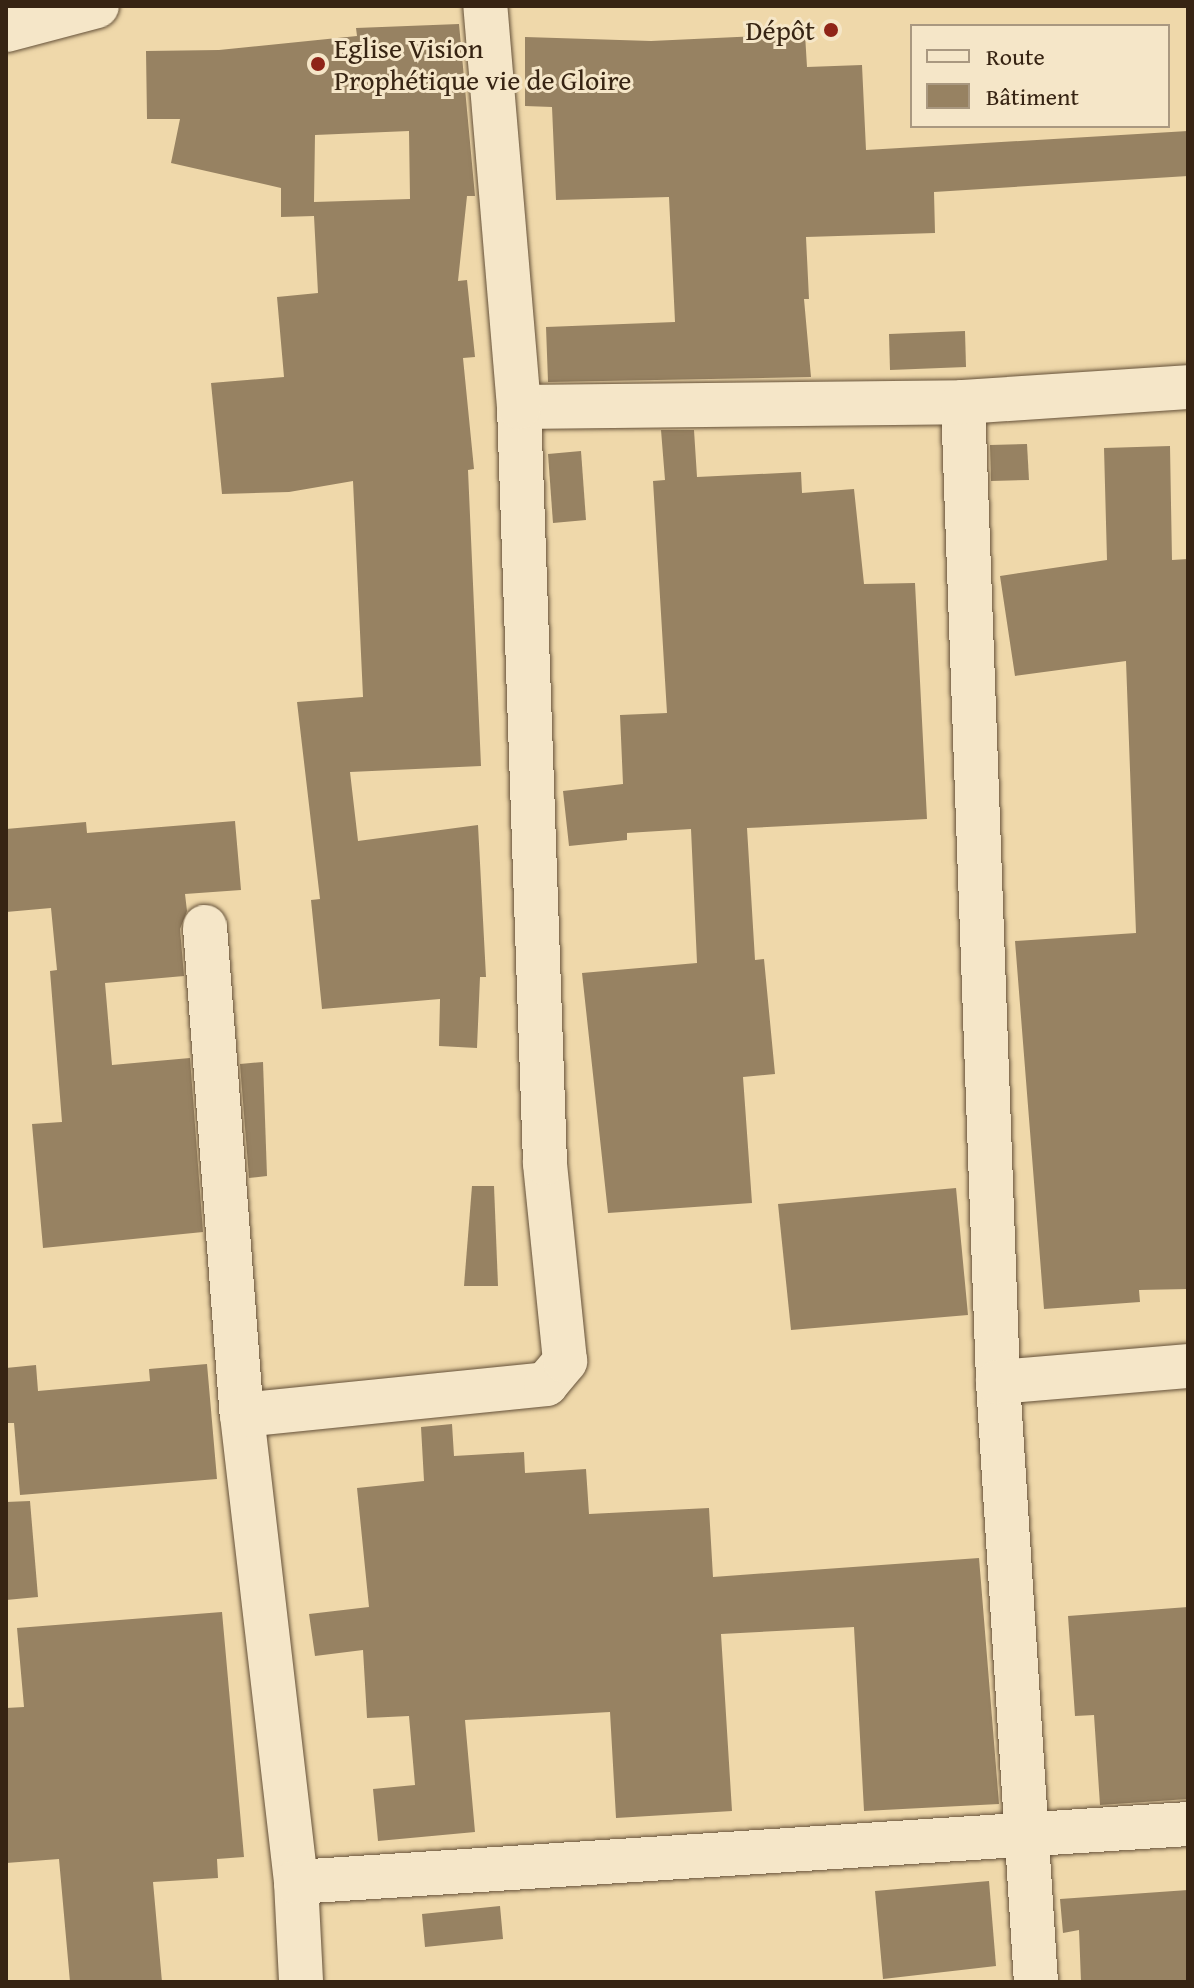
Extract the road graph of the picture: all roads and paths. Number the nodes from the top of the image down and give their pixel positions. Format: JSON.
{"nodes":[{"id":1,"x":97,"y":6,"type":"edge"},
{"id":2,"x":485,"y":6,"type":"edge"},
{"id":3,"x":6,"y":30,"type":"edge"},
{"id":4,"x":1188,"y":387,"type":"edge"},
{"id":5,"x":963,"y":402,"type":"junction"},
{"id":6,"x":519,"y":407,"type":"junction"},
{"id":7,"x":205,"y":927,"type":"dead end"},
{"id":8,"x":1188,"y":1366,"type":"edge"},
{"id":9,"x":998,"y":1382,"type":"junction"},
{"id":10,"x":242,"y":1415,"type":"junction"},
{"id":11,"x":1188,"y":1824,"type":"edge"},
{"id":12,"x":1026,"y":1834,"type":"junction"},
{"id":13,"x":296,"y":1882,"type":"junction"},
{"id":14,"x":301,"y":1982,"type":"edge"},
{"id":15,"x":1036,"y":1982,"type":"edge"}],
"edges":[{"from":1,"to":3,"type":"street"},
{"from":2,"to":6,"type":"street"},
{"from":4,"to":5,"type":"street"},
{"from":5,"to":6,"type":"street"},
{"from":5,"to":9,"type":"street"},
{"from":6,"to":10,"type":"street"},
{"from":7,"to":10,"type":"street"},
{"from":8,"to":9,"type":"street"},
{"from":9,"to":12,"type":"street"},
{"from":10,"to":13,"type":"street"},
{"from":11,"to":12,"type":"street"},
{"from":12,"to":13,"type":"street"},
{"from":12,"to":15,"type":"street"},
{"from":13,"to":14,"type":"street"}]}
